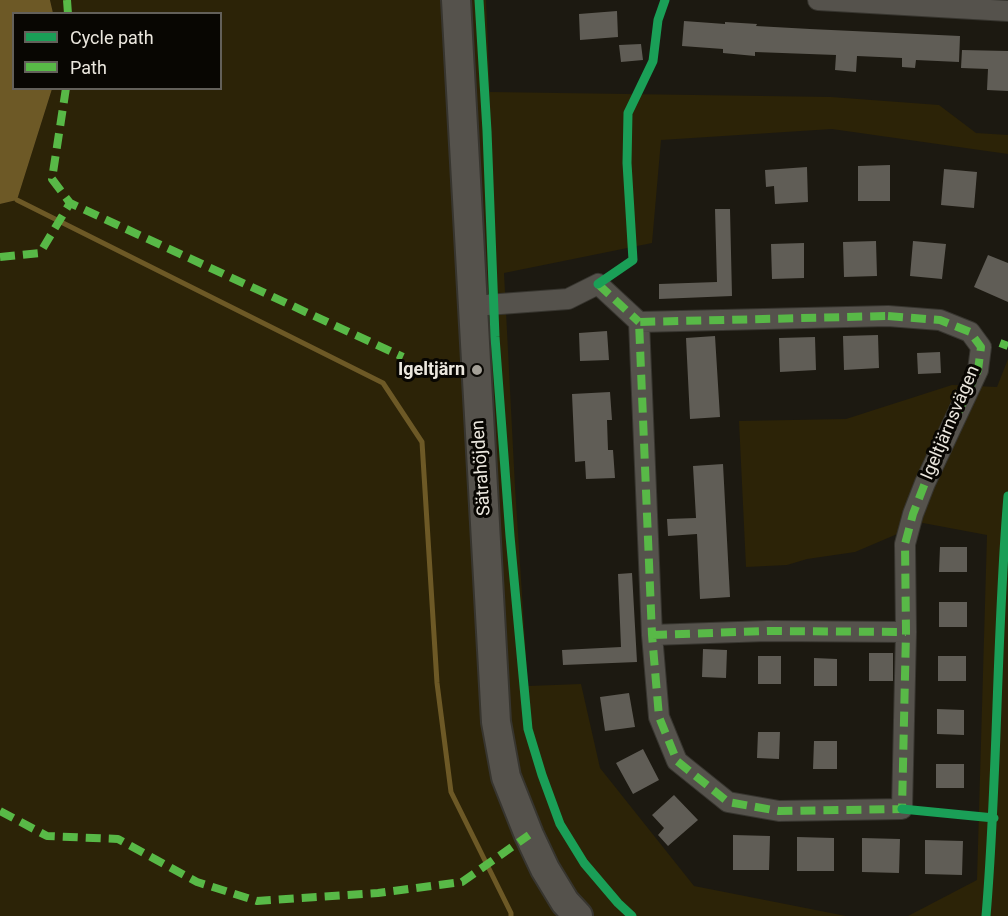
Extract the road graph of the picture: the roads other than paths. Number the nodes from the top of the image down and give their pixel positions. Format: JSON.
{"nodes":[{"id":1,"x":456,"y":0,"type":"edge"},
{"id":2,"x":818,"y":0,"type":"edge"},
{"id":3,"x":1008,"y":11,"type":"edge"},
{"id":4,"x":473,"y":306,"type":"junction"},
{"id":5,"x":639,"y":322,"type":"junction"},
{"id":6,"x":906,"y":632,"type":"junction"},
{"id":7,"x":652,"y":635,"type":"junction"},
{"id":8,"x":578,"y":916,"type":"edge"}],
"edges":[{"from":1,"to":4,"type":"street","name":"Sätrahöjden"},
{"from":2,"to":3,"type":"street"},
{"from":4,"to":5,"type":"street"},
{"from":4,"to":8,"type":"street","name":"Sätrahöjden"},
{"from":5,"to":6,"type":"street","name":"Igeltjärnsvägen"},
{"from":5,"to":7,"type":"street","name":"Igeltjärnsvägen"},
{"from":6,"to":7,"type":"street"},
{"from":6,"to":7,"type":"street","name":"Igeltjärnsvägen"}]}
